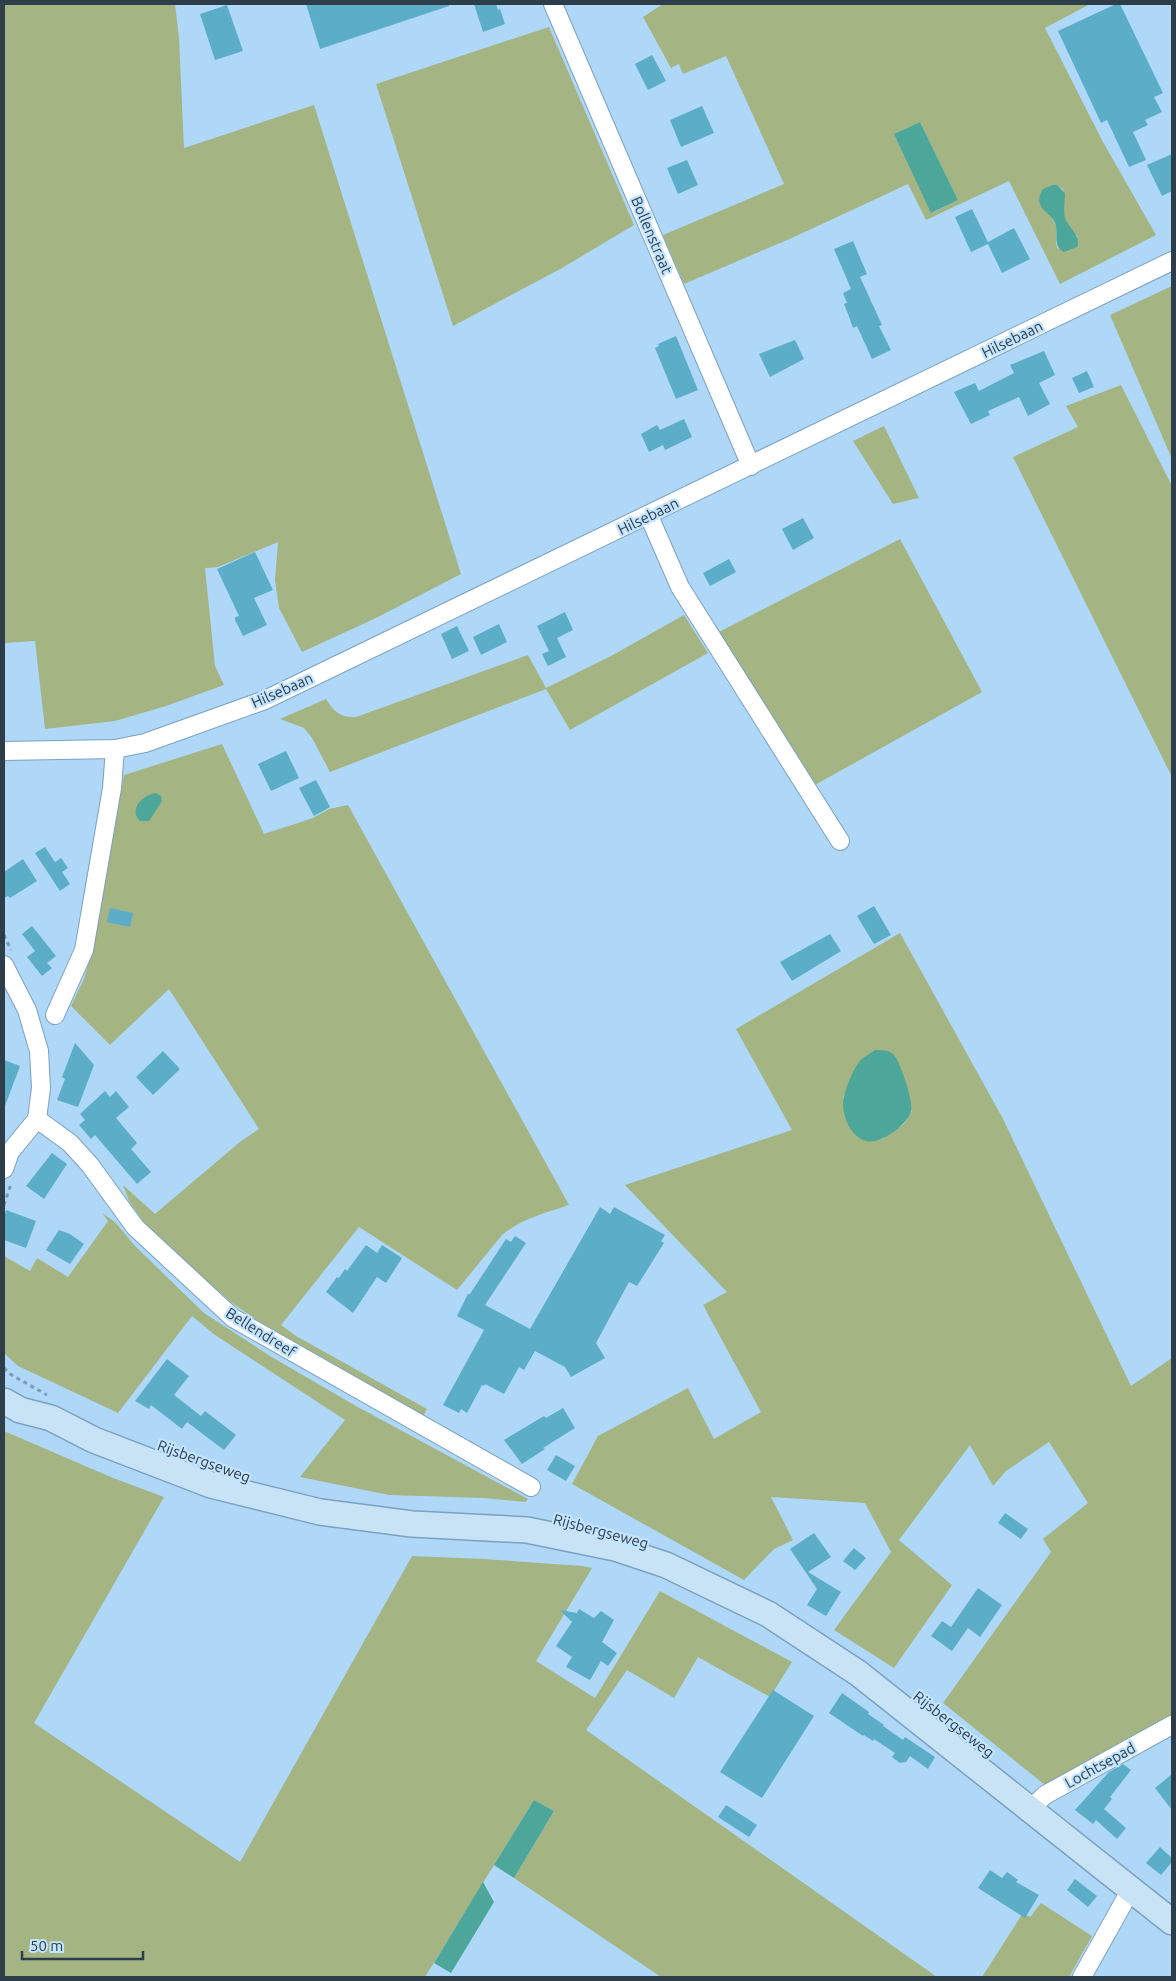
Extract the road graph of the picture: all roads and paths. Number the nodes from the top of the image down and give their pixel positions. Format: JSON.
{"nodes":[{"id":1,"x":553,"y":4,"type":"edge"},
{"id":2,"x":1172,"y":261,"type":"edge"},
{"id":3,"x":751,"y":466,"type":"junction"},
{"id":4,"x":649,"y":516,"type":"junction"},
{"id":5,"x":115,"y":749,"type":"junction"},
{"id":6,"x":4,"y":751,"type":"edge"},
{"id":7,"x":840,"y":841,"type":"dead end"},
{"id":8,"x":4,"y":965,"type":"edge"},
{"id":9,"x":55,"y":1015,"type":"dead end"},
{"id":10,"x":37,"y":1119,"type":"junction"},
{"id":11,"x":4,"y":1169,"type":"edge"},
{"id":12,"x":4,"y":1368,"type":"edge"},
{"id":13,"x":4,"y":1382,"type":"edge"},
{"id":14,"x":4,"y":1401,"type":"edge"},
{"id":15,"x":52,"y":1408,"type":"junction"},
{"id":16,"x":530,"y":1487,"type":"dead end"},
{"id":17,"x":1172,"y":1725,"type":"edge"},
{"id":18,"x":1030,"y":1808,"type":"junction"},
{"id":19,"x":1130,"y":1891,"type":"junction"},
{"id":20,"x":1172,"y":1922,"type":"edge"},
{"id":21,"x":1082,"y":1977,"type":"edge"}],
"edges":[{"from":1,"to":3,"type":"street","name":"Bollenstraat"},
{"from":2,"to":3,"type":"street","name":"Hilsebaan"},
{"from":3,"to":4,"type":"street","name":"Hilsebaan"},
{"from":4,"to":5,"type":"street","name":"Hilsebaan"},
{"from":4,"to":7,"type":"street"},
{"from":5,"to":6,"type":"street","name":"Hilsebaan"},
{"from":5,"to":9,"type":"street"},
{"from":8,"to":10,"type":"street"},
{"from":10,"to":11,"type":"street"},
{"from":10,"to":16,"type":"street","name":"Bellendreef"},
{"from":12,"to":15,"type":"path"},
{"from":13,"to":15,"type":"main road","name":"Rijsbergseweg"},
{"from":14,"to":15,"type":"main road","name":"Rijsbergseweg"},
{"from":15,"to":18,"type":"main road","name":"Rijsbergseweg"},
{"from":17,"to":18,"type":"street","name":"Lochtsepad"},
{"from":18,"to":19,"type":"main road","name":"Rijsbergseweg"},
{"from":19,"to":20,"type":"main road","name":"Rijsbergseweg"},
{"from":19,"to":21,"type":"street"}]}
